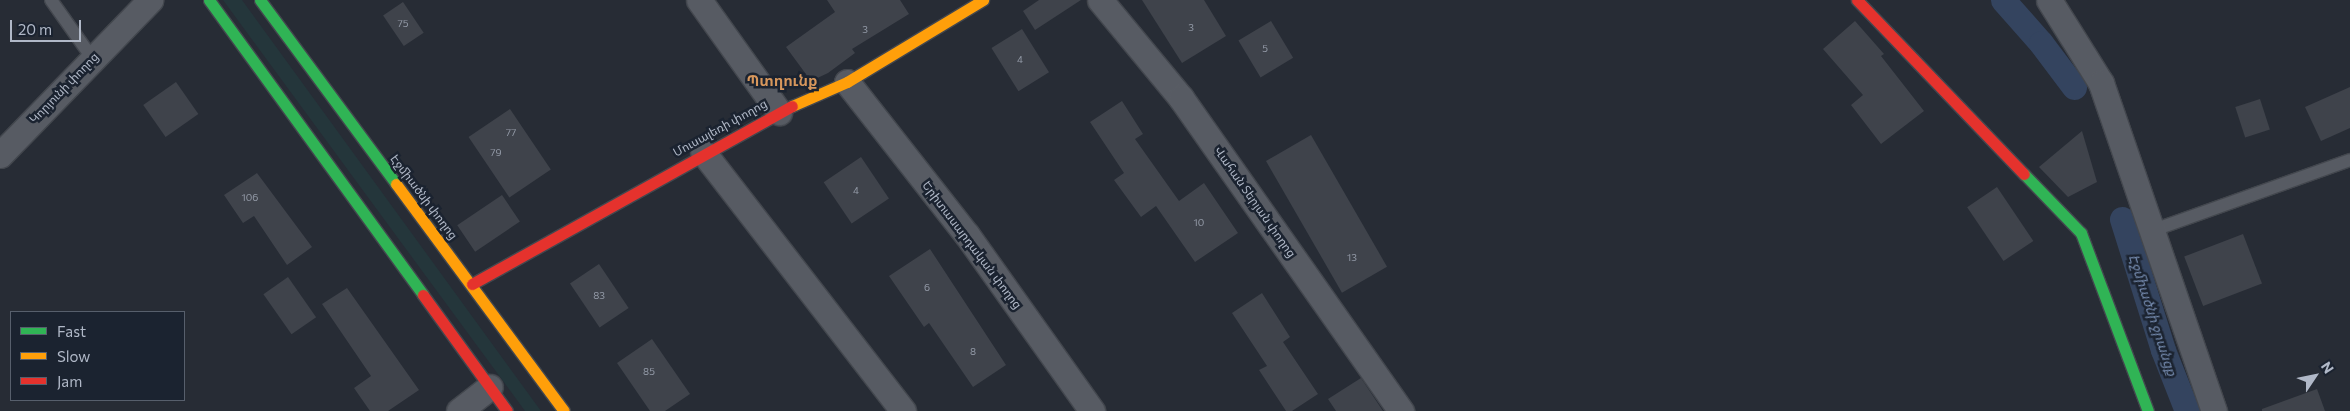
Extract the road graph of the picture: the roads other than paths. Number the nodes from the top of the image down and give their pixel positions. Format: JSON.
{"nodes":[{"id":1,"x":51,"y":0,"type":"edge"},
{"id":2,"x":150,"y":0,"type":"edge"},
{"id":3,"x":209,"y":0,"type":"edge"},
{"id":4,"x":260,"y":0,"type":"edge"},
{"id":5,"x":699,"y":0,"type":"edge"},
{"id":6,"x":983,"y":0,"type":"edge"},
{"id":7,"x":1100,"y":0,"type":"edge"},
{"id":8,"x":1857,"y":0,"type":"edge"},
{"id":9,"x":2049,"y":0,"type":"edge"},
{"id":10,"x":93,"y":59,"type":"junction"},
{"id":11,"x":847,"y":82,"type":"junction"},
{"id":12,"x":779,"y":112,"type":"junction"},
{"id":13,"x":703,"y":152,"type":"junction"},
{"id":14,"x":0,"y":155,"type":"edge"},
{"id":15,"x":2350,"y":160,"type":"edge"},
{"id":16,"x":2152,"y":232,"type":"junction"},
{"id":17,"x":472,"y":284,"type":"junction"},
{"id":18,"x":490,"y":387,"type":"junction"},
{"id":19,"x":459,"y":411,"type":"edge"},
{"id":20,"x":507,"y":411,"type":"edge"},
{"id":21,"x":564,"y":411,"type":"edge"},
{"id":22,"x":903,"y":411,"type":"edge"},
{"id":23,"x":1092,"y":411,"type":"edge"},
{"id":24,"x":1401,"y":411,"type":"edge"},
{"id":25,"x":2148,"y":411,"type":"edge"},
{"id":26,"x":2214,"y":411,"type":"edge"}],
"edges":[{"from":1,"to":10,"type":"lane"},
{"from":2,"to":10,"type":"street","name":"Կորյունի փողոց"},
{"from":3,"to":18,"type":"main road"},
{"from":4,"to":17,"type":"main road","name":"Էջմիածնի փողոց"},
{"from":5,"to":12,"type":"street"},
{"from":6,"to":11,"type":"main road","name":"Մուսալեռի փողոց"},
{"from":7,"to":24,"type":"street","name":"Վահան Տերյան փողոց"},
{"from":8,"to":25,"type":"main road"},
{"from":9,"to":16,"type":"street"},
{"from":10,"to":14,"type":"street","name":"Կորյունի փողոց"},
{"from":11,"to":12,"type":"main road","name":"Մուսալեռի փողոց"},
{"from":11,"to":23,"type":"street","name":"Երիտասարդական փողոց"},
{"from":12,"to":13,"type":"main road","name":"Մուսալեռի փողոց"},
{"from":13,"to":17,"type":"main road","name":"Մուսալեռի փողոց"},
{"from":13,"to":22,"type":"street"},
{"from":15,"to":16,"type":"lane"},
{"from":16,"to":26,"type":"street"},
{"from":17,"to":21,"type":"main road","name":"Էջմիածնի փողոց"},
{"from":18,"to":19,"type":"street"},
{"from":18,"to":20,"type":"main road"}]}
